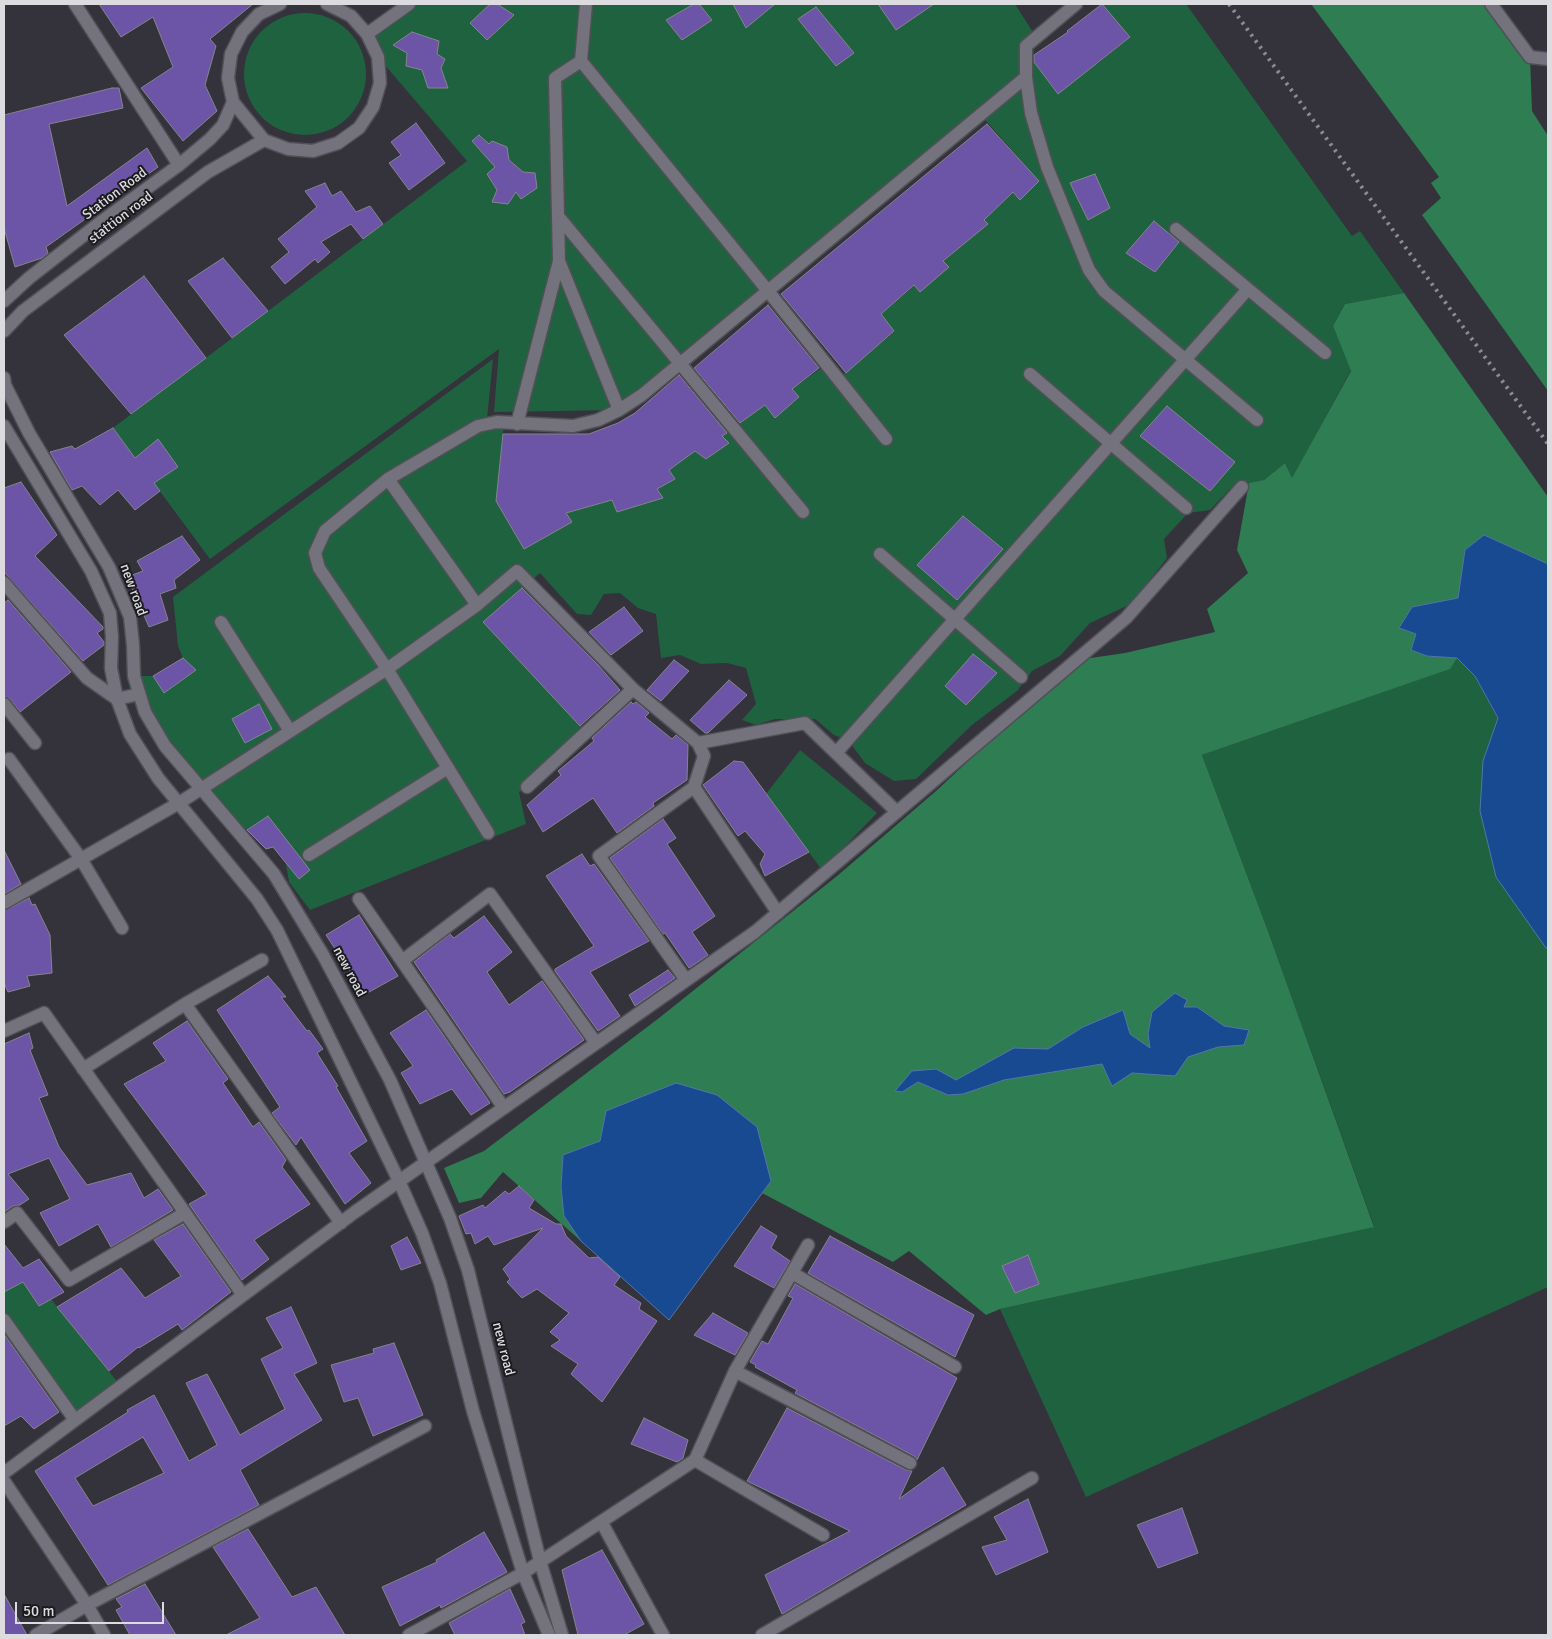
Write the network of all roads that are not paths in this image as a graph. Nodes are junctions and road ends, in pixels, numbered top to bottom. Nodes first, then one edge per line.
1 (75, 4) edge
2 (280, 4) edge
3 (327, 4) edge
4 (409, 4) edge
5 (586, 4) edge
6 (1076, 4) edge
7 (1491, 4) edge
8 (368, 34) junction
9 (1548, 60) edge
10 (581, 61) junction
11 (1026, 77) junction
12 (233, 102) junction
13 (264, 140) junction
14 (179, 165) junction
15 (558, 216) junction
16 (1176, 229) dead end
17 (559, 261) junction
18 (1248, 289) junction
19 (768, 291) junction
20 (4, 301) edge
21 (4, 331) edge
22 (1325, 353) dead end
23 (1186, 359) junction
24 (680, 364) junction
25 (1030, 374) dead end
26 (4, 381) edge
27 (619, 410) junction
28 (1257, 420) dead end
29 (517, 424) junction
30 (4, 426) edge
31 (886, 439) dead end
32 (1111, 443) junction
33 (388, 479) junction
34 (1242, 487) dead end
35 (1186, 508) dead end
36 (803, 512) dead end
37 (880, 554) dead end
38 (4, 583) edge
39 (477, 605) junction
40 (954, 619) junction
41 (221, 622) dead end
42 (386, 669) junction
43 (1021, 677) dead end
44 (633, 689) junction
45 (140, 694) junction
46 (117, 699) junction
47 (4, 704) edge
48 (290, 731) junction
49 (35, 743) dead end
50 (698, 743) junction
51 (836, 753) junction
52 (9, 759) dead end
53 (448, 768) junction
54 (527, 787) dead end
55 (694, 787) junction
56 (200, 788) junction
57 (179, 803) junction
58 (898, 812) junction
59 (488, 833) dead end
60 (309, 855) dead end
61 (81, 859) junction
62 (359, 899) dead end
63 (4, 903) edge
64 (778, 913) junction
65 (122, 928) dead end
66 (262, 960) dead end
67 (402, 961) junction
68 (686, 980) junction
69 (186, 1004) junction
70 (4, 1031) edge
71 (596, 1043) junction
72 (83, 1069) junction
73 (504, 1108) junction
74 (425, 1163) junction
75 (399, 1181) junction
76 (185, 1213) junction
77 (4, 1222) edge
78 (341, 1223) junction
79 (808, 1245) dead end
80 (792, 1273) junction
81 (243, 1295) junction
82 (4, 1320) edge
83 (956, 1367) dead end
84 (735, 1371) junction
85 (75, 1420) junction
86 (425, 1426) dead end
87 (695, 1460) junction
88 (910, 1462) dead end
89 (4, 1473) edge
90 (1032, 1478) dead end
91 (4, 1481) edge
92 (602, 1522) junction
93 (824, 1535) dead end
94 (540, 1562) junction
95 (523, 1573) junction
96 (87, 1605) junction
97 (36, 1635) edge
98 (104, 1635) edge
99 (409, 1635) edge
100 (549, 1635) edge
101 (562, 1635) edge
102 (662, 1635) edge
103 (762, 1635) edge

1 - 14 street
2 - 12 street
3 - 8 street
4 - 8 street
5 - 10 street
6 - 11 street
7 - 9 street
8 - 13 street
10 - 15 street
10 - 19 street
11 - 19 street
11 - 23 street
12 - 13 street
12 - 14 street, Station Road
13 - 21 street, stattion road
14 - 20 street, Station Road
15 - 17 street
15 - 24 street
16 - 18 street
17 - 27 street
17 - 29 street
18 - 22 street
18 - 23 street
19 - 24 street
19 - 31 street
23 - 28 street
23 - 32 street
24 - 27 street
24 - 36 street
25 - 32 street
26 - 45 street, new road
27 - 29 street
29 - 33 street
30 - 46 street
32 - 35 street
32 - 40 street
33 - 39 street
33 - 42 street
34 - 58 street
37 - 40 street
38 - 46 street
39 - 42 street
39 - 44 street
40 - 43 street
40 - 51 street
41 - 48 street
42 - 48 street
42 - 53 street
44 - 50 street
44 - 54 street
45 - 46 street
45 - 56 street, new road
46 - 57 street
47 - 49 street
48 - 56 street
50 - 51 street
50 - 55 street
51 - 58 street
52 - 61 street
53 - 59 street
53 - 60 street
55 - 64 street
55 - 68 street
56 - 57 street
56 - 74 street, new road
57 - 61 street
57 - 75 street
58 - 64 street
61 - 63 street
61 - 65 street
62 - 67 street
64 - 68 street
66 - 69 street
67 - 71 street
67 - 73 street
68 - 71 street
69 - 72 street
69 - 78 street
70 - 72 street
71 - 73 street
72 - 76 street
73 - 74 street
74 - 75 street
74 - 94 street, new road
75 - 78 street
75 - 95 street
76 - 77 street
76 - 81 street
78 - 81 street
79 - 80 street
80 - 83 street
80 - 84 street
81 - 85 street
82 - 85 street
84 - 87 street
84 - 88 street
85 - 89 street
86 - 96 street
87 - 92 street
87 - 93 street
90 - 103 street
91 - 96 street
92 - 94 street
92 - 102 street
94 - 95 street
94 - 101 street, new road
95 - 99 street
95 - 100 street
96 - 97 street
96 - 98 street

